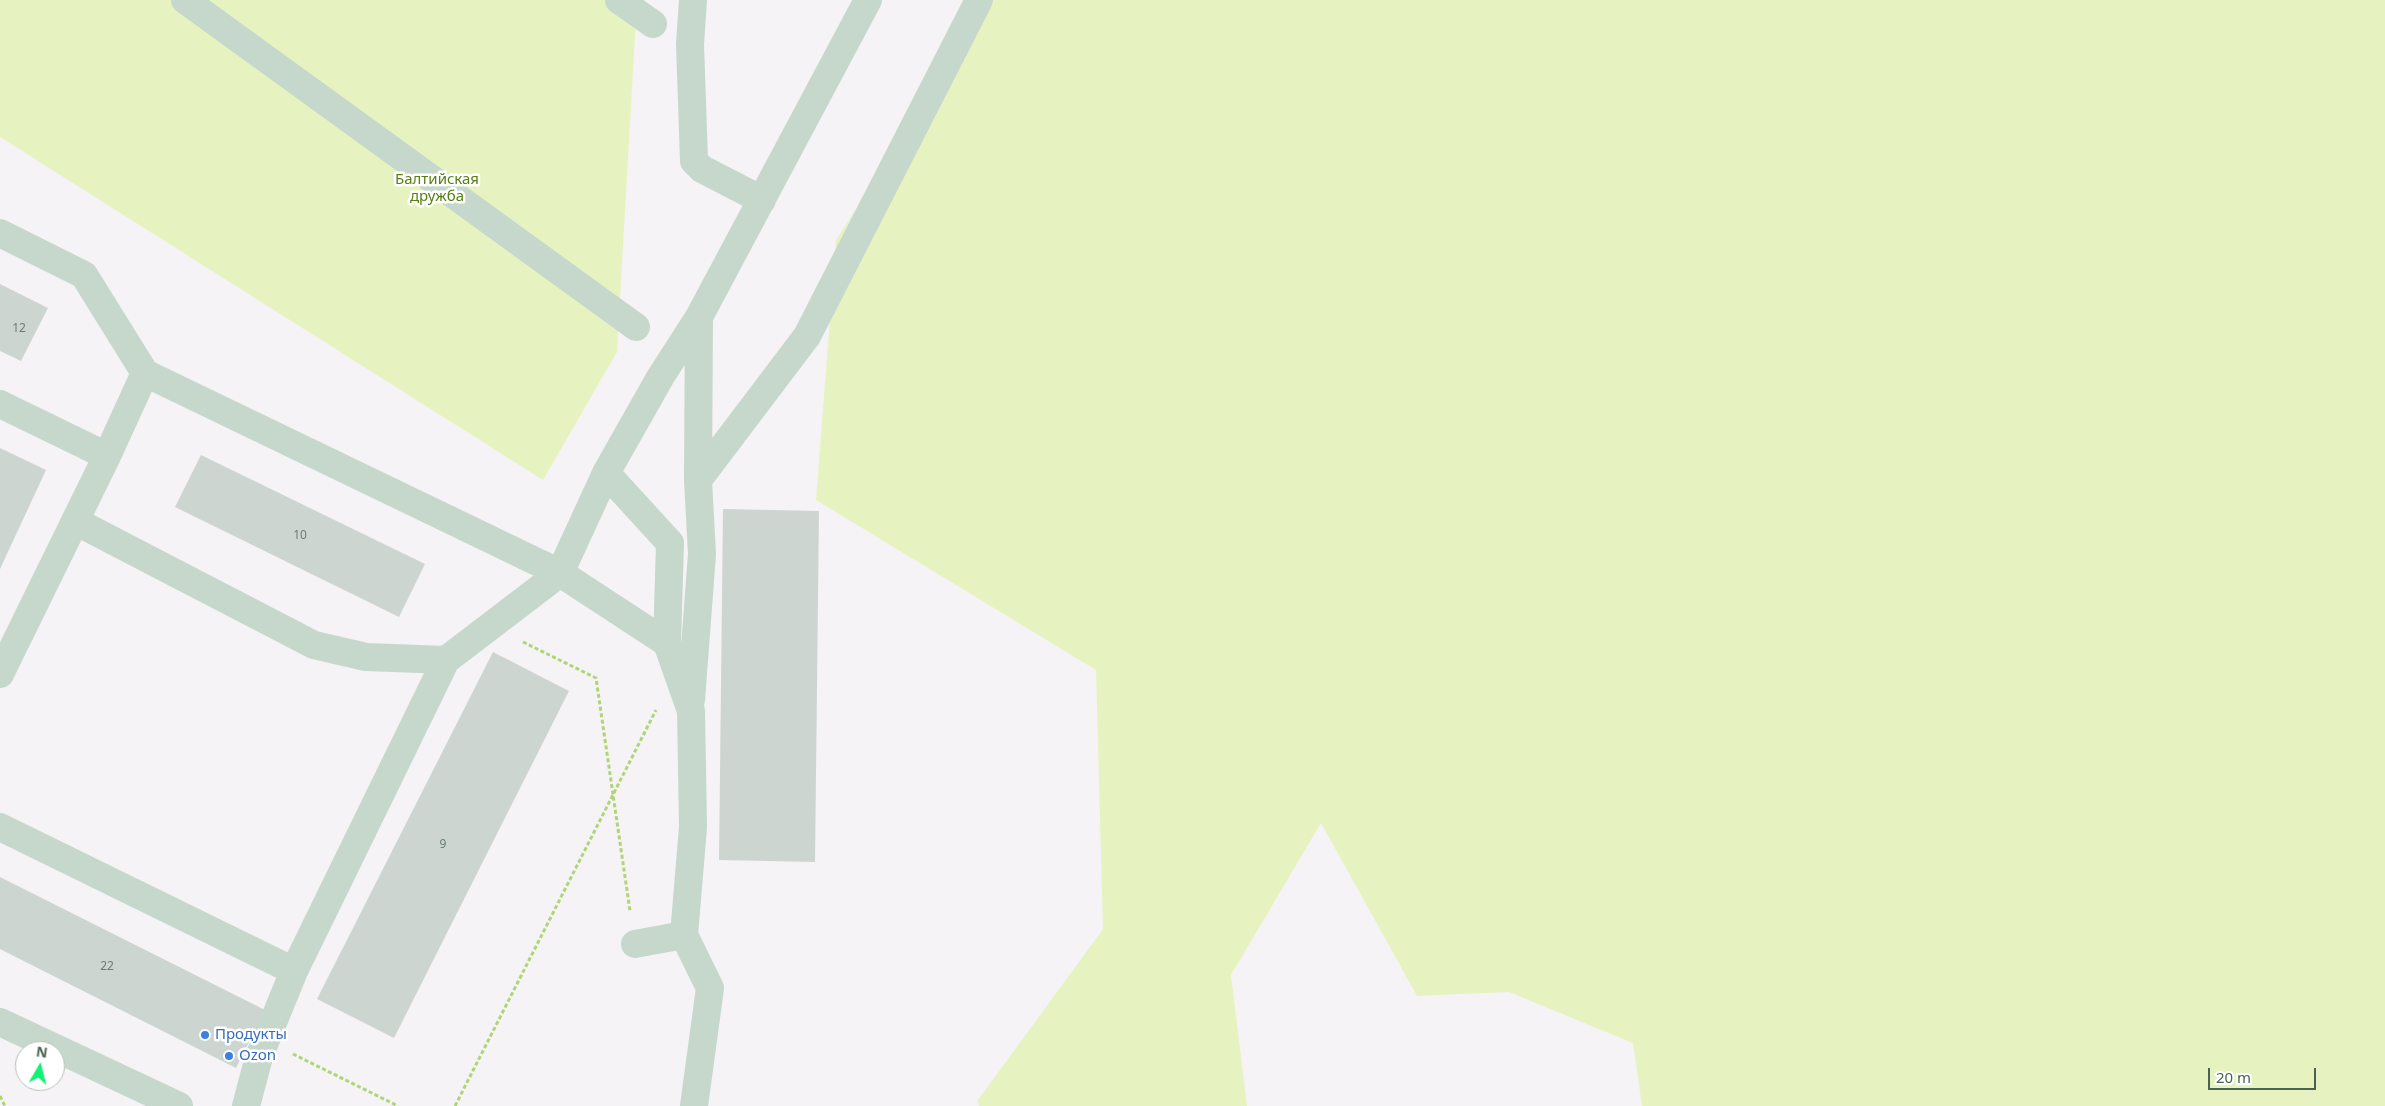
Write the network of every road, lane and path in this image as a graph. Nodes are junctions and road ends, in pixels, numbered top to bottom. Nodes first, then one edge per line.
1 (185, 0) edge
2 (619, 0) edge
3 (693, 0) edge
4 (713, 0) edge
5 (868, 0) edge
6 (979, 0) edge
7 (652, 24) dead end
8 (690, 44) junction
9 (762, 200) junction
10 (0, 233) edge
11 (700, 317) junction
12 (636, 327) dead end
13 (145, 373) junction
14 (0, 404) edge
15 (107, 456) junction
16 (606, 473) junction
17 (698, 480) junction
18 (75, 521) junction
19 (560, 573) junction
20 (491, 626) junction
21 (667, 643) junction
22 (446, 660) junction
23 (676, 670) junction
24 (0, 674) edge
25 (690, 712) junction
26 (0, 827) edge
27 (684, 935) junction
28 (635, 944) joint
29 (294, 971) junction
30 (0, 1022) edge
31 (266, 1041) junction
32 (0, 1096) edge
33 (5, 1106) edge
34 (179, 1106) edge
35 (246, 1106) edge
36 (398, 1106) edge
37 (455, 1106) edge
38 (694, 1106) edge

1 - 12 street
2 - 7 street
3 - 8 street
4 - 8 street
5 - 9 street
6 - 17 street
8 - 9 street
9 - 11 street
10 - 13 street
11 - 16 street
11 - 17 street
13 - 15 street
13 - 19 street
14 - 15 street
15 - 18 street
16 - 19 street
16 - 21 street
17 - 25 street
18 - 22 street
18 - 24 street
19 - 20 street
19 - 21 street
20 - 22 street
20 - 28 path
21 - 23 street
22 - 29 street
23 - 25 street
23 - 37 path
25 - 27 street
26 - 29 street
27 - 28 street
27 - 38 street
29 - 31 street
30 - 34 street
31 - 35 street
31 - 36 path
32 - 33 path

